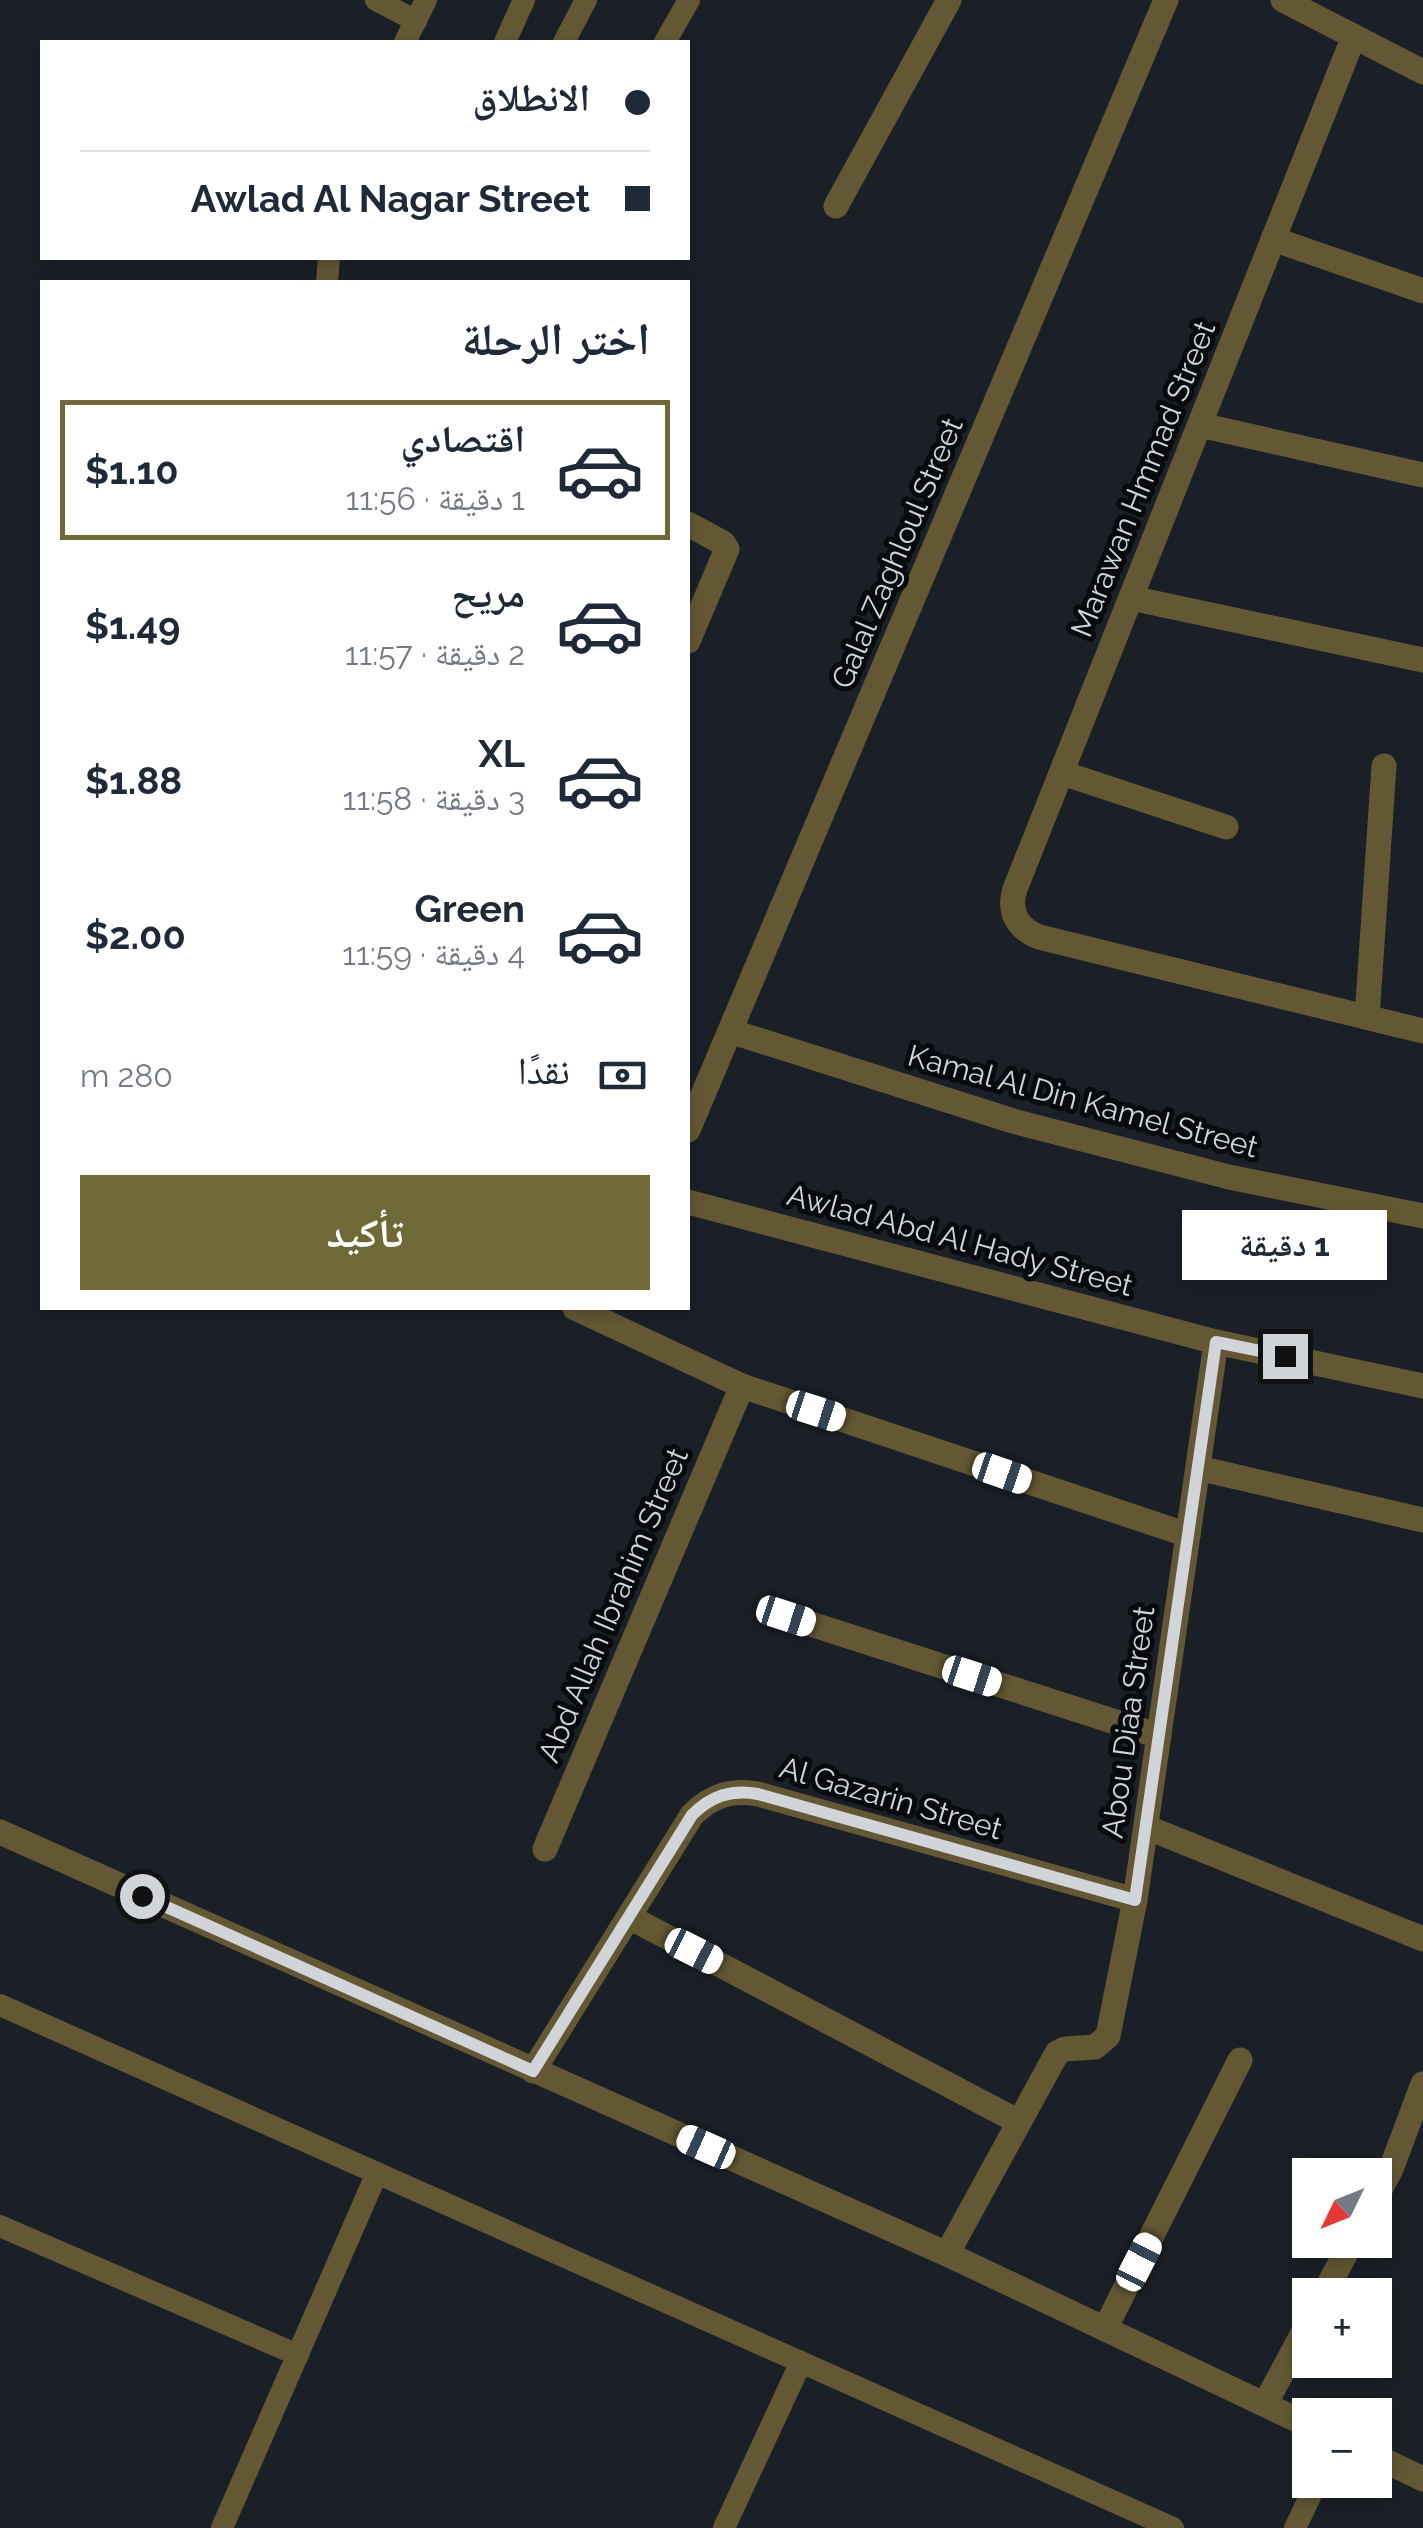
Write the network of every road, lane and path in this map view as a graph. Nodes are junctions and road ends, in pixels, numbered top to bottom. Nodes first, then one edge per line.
1 (376, 0) edge
2 (524, 0) edge
3 (586, 0) edge
4 (689, 0) edge
5 (948, 0) edge
6 (1166, 0) edge
7 (1283, 0) edge
8 (421, 10) edge
9 (1354, 36) junction
10 (406, 40) edge
11 (506, 40) edge
12 (565, 40) edge
13 (667, 40) edge
14 (1423, 72) edge
15 (836, 206) dead end
16 (1274, 238) junction
17 (1423, 291) edge
18 (1200, 425) junction
19 (1423, 476) edge
20 (690, 525) edge
21 (1131, 598) junction
22 (690, 636) edge
23 (1423, 660) edge
24 (1384, 766) dead end
25 (1062, 773) junction
26 (1226, 827) dead end
27 (1367, 1017) junction
28 (1423, 1031) edge
29 (730, 1032) junction
30 (690, 1125) edge
31 (690, 1203) edge
32 (1423, 1216) edge
33 (585, 1310) edge
34 (610, 1315) edge
35 (1216, 1342) junction
36 (742, 1386) junction
37 (1423, 1386) edge
38 (1198, 1468) junction
39 (1423, 1520) edge
40 (1188, 1535) junction
41 (786, 1616) dead end
42 (1159, 1736) junction
43 (1146, 1828) junction
44 (0, 1832) edge
45 (544, 1849) dead end
46 (1135, 1900) junction
47 (628, 1917) junction
48 (1423, 1938) edge
49 (0, 2005) edge
50 (1240, 2060) dead end
51 (533, 2071) junction
52 (1423, 2084) edge
53 (1019, 2122) junction
54 (1392, 2166) edge
55 (377, 2173) junction
56 (0, 2226) edge
57 (947, 2254) junction
58 (1105, 2329) junction
59 (1292, 2354) edge
60 (298, 2356) junction
61 (801, 2362) junction
62 (1265, 2404) junction
63 (1292, 2417) edge
64 (1392, 2464) edge
65 (1423, 2479) edge
66 (1309, 2498) edge
67 (222, 2528) edge
68 (724, 2528) edge
69 (1173, 2528) edge
70 (1295, 2528) edge

1 - 8 lane
2 - 11 lane
3 - 12 lane
4 - 13 lane
5 - 15 street
6 - 29 street, Galal Zaghloul Street
7 - 9 street
8 - 10 lane
9 - 14 street
9 - 16 street, Marawan Hmmad Street
16 - 17 street
16 - 18 street, Marawan Hmmad Street
18 - 19 street
18 - 21 street, Marawan Hmmad Street
20 - 22 street
21 - 23 street
21 - 25 street, Marawan Hmmad Street
24 - 27 street
25 - 26 street
25 - 27 street, Marawan Hmmad Street
27 - 28 street
29 - 30 street, Galal Zaghloul Street
29 - 32 street, Kamal Al Din Kamel Street
31 - 35 street, Awlad Abd Al Hady Street
33 - 34 street
34 - 36 street
35 - 37 street, Awlad Abd Al Hady Street
35 - 38 street, Abou Diaa Street
36 - 40 street
36 - 45 street, Abd Allah Ibrahim Street
38 - 39 street
38 - 40 street, Abou Diaa Street
40 - 42 street, Abou Diaa Street
41 - 42 street
42 - 43 street, Abou Diaa Street
43 - 46 street, Abou Diaa Street
43 - 48 street
44 - 51 street
46 - 47 street, Al Gazarin Street
46 - 53 street, Abou Diaa Street
47 - 51 street, Al Gazarin Street
47 - 53 street
49 - 55 lane
50 - 58 street
51 - 57 street
52 - 54 street
53 - 57 street
55 - 60 lane
55 - 61 lane
56 - 60 lane
57 - 58 street
58 - 62 street
59 - 62 street
60 - 67 lane
61 - 68 lane
61 - 69 lane
62 - 63 street
64 - 65 street
66 - 70 lane

